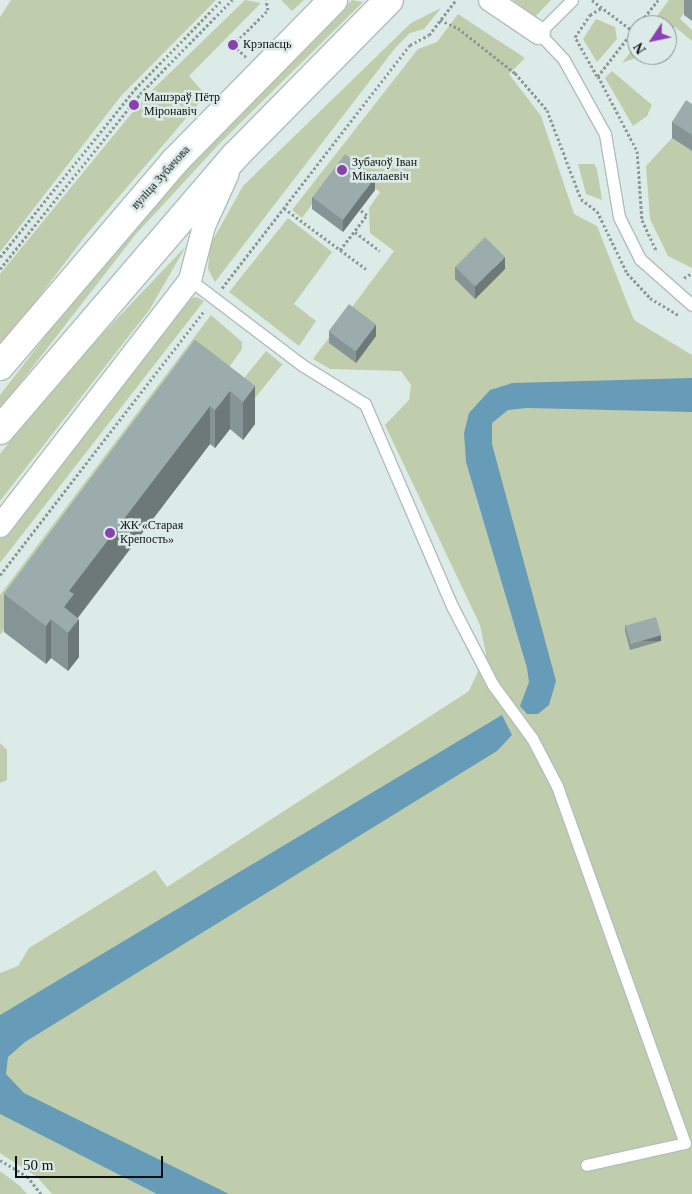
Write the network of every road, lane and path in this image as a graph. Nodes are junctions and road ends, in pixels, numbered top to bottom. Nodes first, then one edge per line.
1 (222, 0) edge
2 (232, 0) edge
3 (266, 0) edge
4 (333, 0) edge
5 (389, 0) edge
6 (490, 0) edge
7 (572, 0) edge
8 (592, 0) edge
9 (658, 0) edge
10 (601, 8) junction
11 (646, 15) edge
12 (440, 20) dead end
13 (627, 27) edge
14 (539, 33) junction
15 (627, 39) edge
16 (234, 45) dead end
17 (598, 76) junction
18 (235, 156) junction
19 (284, 208) dead end
20 (360, 210) edge
21 (355, 232) junction
22 (340, 250) junction
23 (380, 250) dead end
24 (0, 257) edge
25 (663, 259) dead end
26 (0, 269) edge
27 (366, 269) dead end
28 (692, 273) edge
29 (678, 275) dead end
30 (681, 279) junction
31 (190, 280) junction
32 (686, 283) dead end
33 (690, 304) edge
34 (681, 316) dead end
35 (0, 366) edge
36 (0, 430) edge
37 (0, 526) edge
38 (0, 1160) edge
39 (586, 1165) dead end
40 (41, 1194) edge

1 - 24 path
2 - 26 path
3 - 16 path
4 - 35 highway, вуліца Зубачова
5 - 18 highway
6 - 14 street
7 - 14 lane
8 - 10 path
9 - 11 path
10 - 13 path
10 - 17 path
12 - 34 path
14 - 33 lane
15 - 17 path
17 - 25 path
18 - 31 street
18 - 36 highway
19 - 22 path
20 - 21 path
21 - 22 path
21 - 23 path
22 - 27 path
28 - 30 path
29 - 30 path
30 - 32 path
31 - 37 street
31 - 39 lane
38 - 40 path

